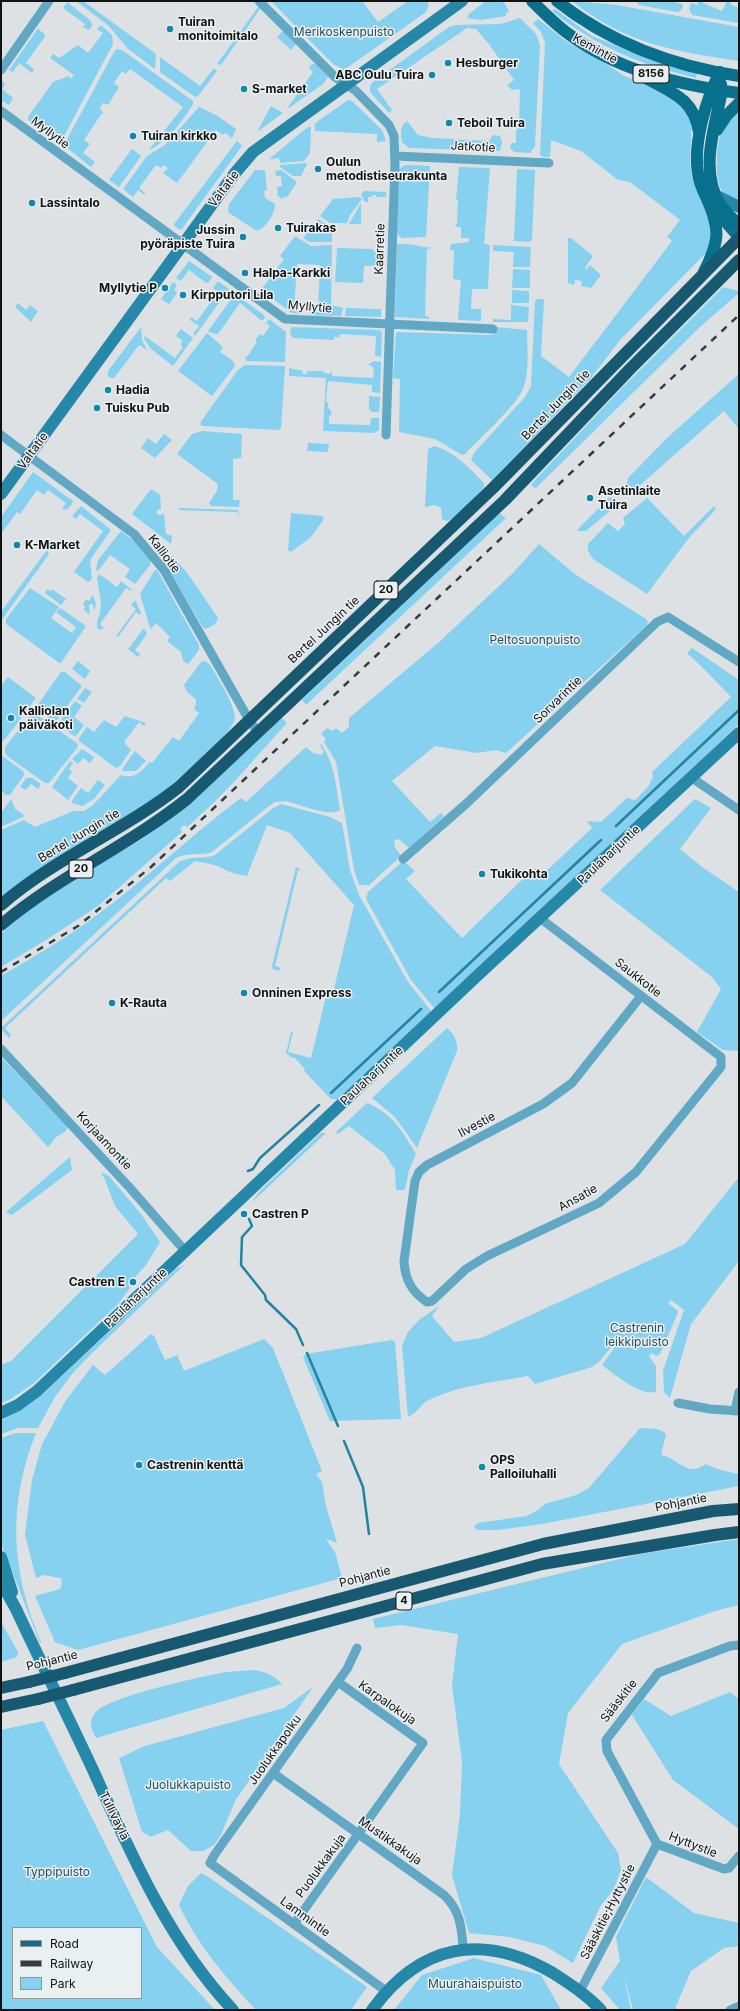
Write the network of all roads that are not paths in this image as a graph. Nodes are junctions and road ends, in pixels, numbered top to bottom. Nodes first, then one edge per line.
1 (50, 1) edge
2 (259, 1) edge
3 (462, 1) edge
4 (532, 1) edge
5 (557, 1) edge
6 (625, 66) junction
7 (1, 70) edge
8 (720, 72) junction
9 (739, 76) edge
10 (346, 84) junction
11 (716, 90) junction
12 (739, 93) edge
13 (739, 103) edge
14 (1, 111) edge
15 (699, 136) junction
16 (712, 138) junction
17 (395, 156) junction
18 (549, 163) dead end
19 (711, 197) junction
20 (739, 207) edge
21 (739, 224) edge
22 (739, 237) edge
23 (182, 245) junction
24 (739, 260) edge
25 (703, 274) junction
26 (389, 324) junction
27 (493, 329) dead end
28 (386, 435) dead end
29 (1, 436) edge
30 (29, 456) junction
31 (1, 494) edge
32 (739, 662) edge
33 (249, 720) junction
34 (258, 732) junction
35 (739, 733) edge
36 (692, 778) junction
37 (739, 810) edge
38 (403, 859) dead end
39 (1, 905) edge
40 (540, 918) junction
41 (1, 925) edge
42 (641, 996) junction
43 (1, 1049) edge
44 (721, 1057) joint
45 (186, 1252) junction
46 (427, 1302) joint
47 (739, 1392) edge
48 (678, 1403) dead end
49 (737, 1411) edge
50 (1, 1413) edge
51 (739, 1509) edge
52 (739, 1532) edge
53 (1, 1556) edge
54 (1, 1582) edge
55 (16, 1609) junction
56 (739, 1645) edge
57 (357, 1648) dead end
58 (338, 1682) junction
59 (1, 1688) edge
60 (1, 1707) edge
61 (423, 1743) joint
62 (273, 1773) junction
63 (359, 1834) junction
64 (657, 1844) junction
65 (739, 1856) edge
66 (210, 1863) joint
67 (294, 1924) junction
68 (463, 1949) junction
69 (386, 1991) junction
70 (580, 1991) junction
71 (739, 2006) edge
72 (233, 2010) edge
73 (372, 2010) edge
74 (601, 2010) edge
75 (730, 2010) edge

1 - 7 street
2 - 10 street, Kaarretie
3 - 10 street, Valtatie
4 - 6 main road, Kemintie / 8156
5 - 8 main road, Kemintie / 8156
6 - 11 main road, Kemintie / 8156
6 - 15 main road
8 - 9 main road, Kemintie / 8156
8 - 11 main road
10 - 17 street, Kaarretie
10 - 23 street, Valtatie
11 - 12 main road, Kemintie / 8156
11 - 15 main road
11 - 16 main road
13 - 16 main road
14 - 23 street, Myllytie
15 - 19 main road
16 - 19 main road
17 - 18 street, Jatkotie
17 - 26 street, Kaarretie
19 - 20 street
19 - 21 main road
19 - 22 main road
19 - 25 main road
22 - 25 highway, Bertel Jungin tie / 20
23 - 26 street, Myllytie
23 - 30 street, Valtatie
24 - 34 highway, 20
25 - 33 highway, Bertel Jungin tie / 20
26 - 27 street, Myllytie
26 - 28 street, Kaarretie
29 - 30 street, Kalliotie
30 - 31 street, Valtatie
30 - 33 street, Kalliotie
32 - 38 street, Sorvarintie
33 - 34 street, Kalliotie
33 - 39 highway, Bertel Jungin tie / 20
34 - 41 highway, 20
35 - 36 street, Paulaharjuntie
36 - 37 street
36 - 40 street, Paulaharjuntie
40 - 42 street, Saukkotie
40 - 45 street, Paulaharjuntie
42 - 44 street, Saukkotie
42 - 46 street, Ilvestie
43 - 45 street, Korjaamontie
44 - 46 street, Ansatie
45 - 50 street, Paulaharjuntie
47 - 49 street
48 - 49 street
51 - 59 highway, Pohjantie / 4, bridge
52 - 60 highway, 4, bridge
53 - 55 street, Tulliväylä
54 - 55 street, Tulliväylä
55 - 72 street, Tulliväylä
56 - 64 street, Sääskitie
57 - 58 street, Juolukkapolku
58 - 61 street, Karpalokuja
58 - 62 street, Juolukkapolku
61 - 63 street, Puolukkakuja
62 - 63 street, Mustikkakuja
62 - 66 street, Juolukkapolku
63 - 67 street, Puolukkakuja
63 - 68 street, Mustikkakuja
64 - 65 street, Hyttystie
64 - 70 street, Sääskitie;Hyttystie
66 - 67 street, Lammintie
67 - 69 street, Lammintie
68 - 69 street
68 - 70 street
69 - 73 street
70 - 74 street
71 - 75 street

